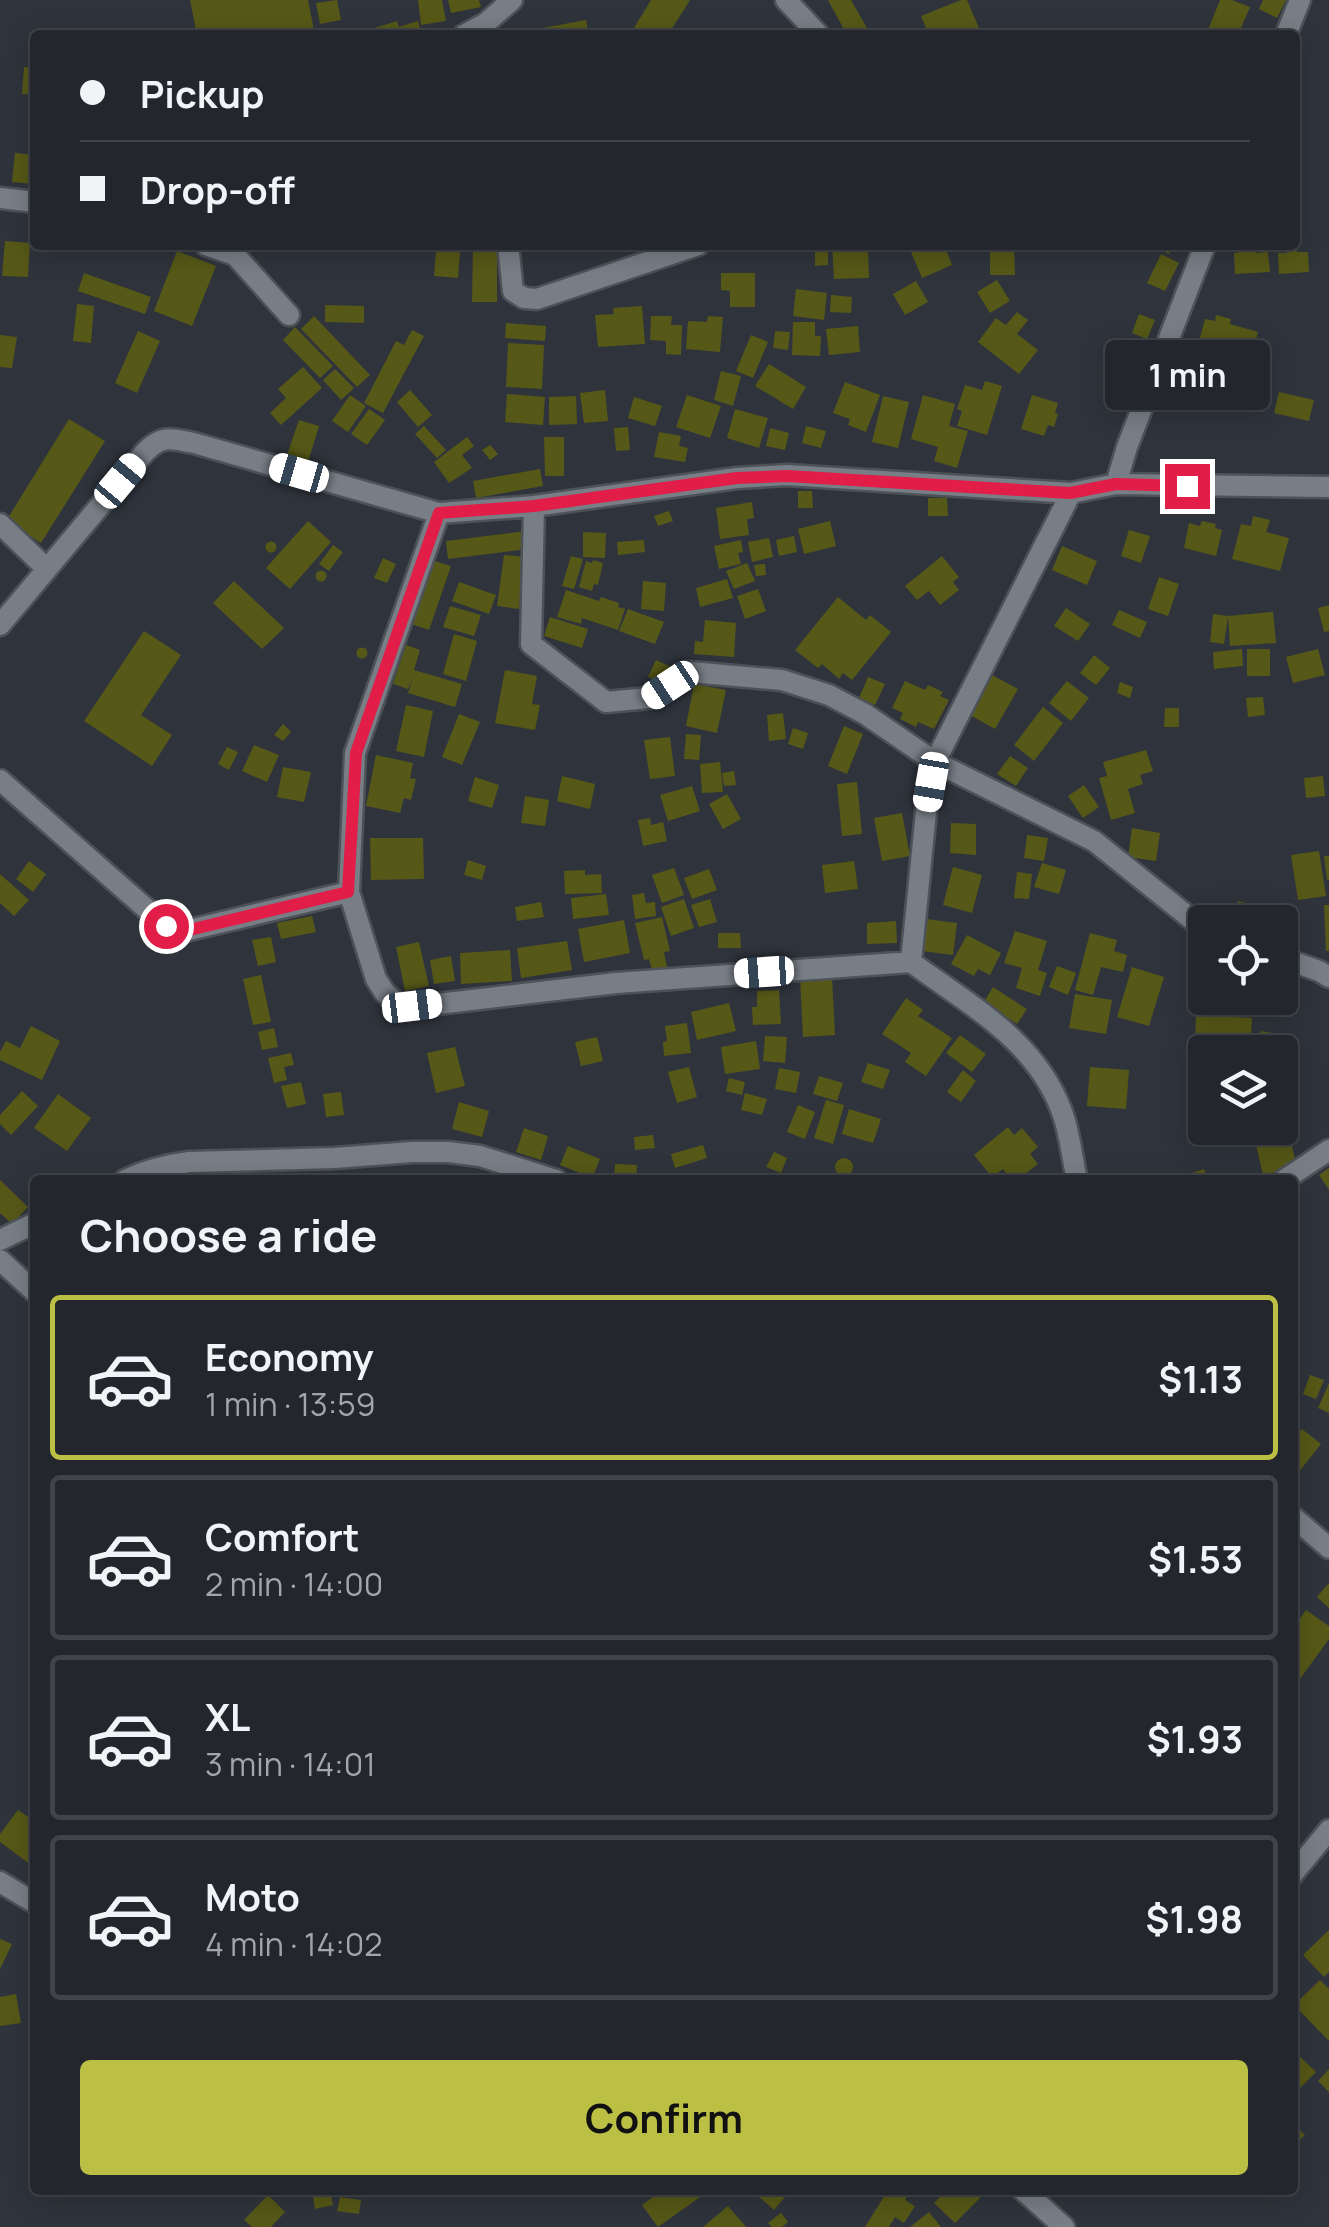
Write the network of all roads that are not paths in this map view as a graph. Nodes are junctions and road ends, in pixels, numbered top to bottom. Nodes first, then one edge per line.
1 (512, 0) edge
2 (786, 0) edge
3 (1300, 0) edge
4 (487, 29) edge
5 (814, 30) edge
6 (1288, 30) edge
7 (0, 198) edge
8 (30, 201) edge
9 (239, 250) edge
10 (508, 250) edge
11 (683, 250) edge
12 (1203, 250) edge
13 (289, 314) dead end
14 (1116, 484) junction
15 (1329, 487) edge
16 (1070, 493) junction
17 (534, 506) junction
18 (439, 513) junction
19 (0, 524) edge
20 (47, 570) junction
21 (0, 626) edge
22 (935, 762) junction
23 (0, 780) edge
24 (348, 892) junction
25 (1188, 916) edge
26 (911, 962) junction
27 (1298, 964) edge
28 (1329, 978) edge
29 (1329, 1150) edge
30 (138, 1175) edge
31 (540, 1175) edge
32 (1075, 1175) edge
33 (1292, 1175) edge
34 (30, 1225) edge
35 (0, 1240) edge
36 (0, 1260) edge
37 (30, 1287) edge
38 (1298, 1521) edge
39 (1329, 1548) edge
40 (1329, 1830) edge
41 (1298, 1868) edge
42 (0, 1882) edge
43 (30, 1899) edge
44 (1028, 2195) edge
45 (1064, 2227) edge

1 - 4 street
2 - 5 street
3 - 6 street
7 - 8 street
9 - 13 street
10 - 11 street
12 - 14 street
14 - 15 street
14 - 16 street
16 - 17 street
16 - 22 street
17 - 18 street
17 - 22 street
18 - 20 street
18 - 24 street
19 - 20 street
20 - 21 street
22 - 25 street
22 - 26 street
23 - 24 street
24 - 26 street
26 - 32 street
27 - 28 street
29 - 33 street
30 - 31 street
34 - 35 street
36 - 37 street
38 - 39 street
40 - 41 street
42 - 43 street
44 - 45 street

